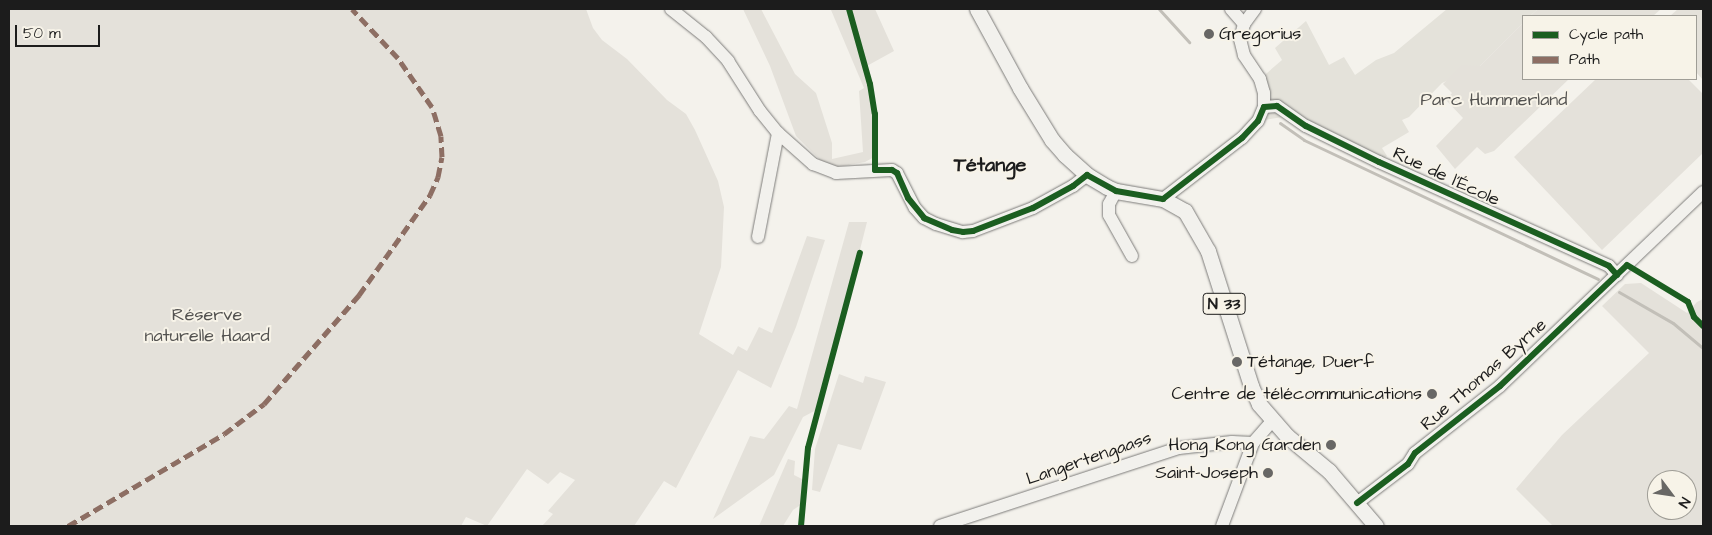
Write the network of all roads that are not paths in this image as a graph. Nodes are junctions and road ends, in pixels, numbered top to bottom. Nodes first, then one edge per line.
1 (671, 9) edge
2 (977, 9) edge
3 (1231, 9) edge
4 (1254, 9) edge
5 (1244, 24) junction
6 (1264, 107) junction
7 (778, 133) junction
8 (1087, 175) junction
9 (1116, 191) junction
10 (1703, 192) edge
11 (1163, 199) junction
12 (758, 237) dead end
13 (1132, 256) dead end
14 (1617, 275) junction
15 (1272, 421) junction
16 (1253, 443) junction
17 (1357, 503) junction
18 (940, 526) edge
19 (1222, 526) edge
20 (1376, 526) edge

1 - 7 street
2 - 8 main road, N 33
3 - 5 street
4 - 5 street
5 - 6 street
6 - 11 street
6 - 14 street, Rue de l'École
7 - 8 street
7 - 12 street
8 - 9 main road, N 33
9 - 11 main road, N 33
9 - 13 street
10 - 14 street, Rue Thomas Byrne
11 - 15 main road, N 33
14 - 17 street, Rue Thomas Byrne
15 - 16 street
15 - 17 main road, N 33
16 - 18 street, Langertengaass
16 - 19 street
17 - 20 main road, N 33

